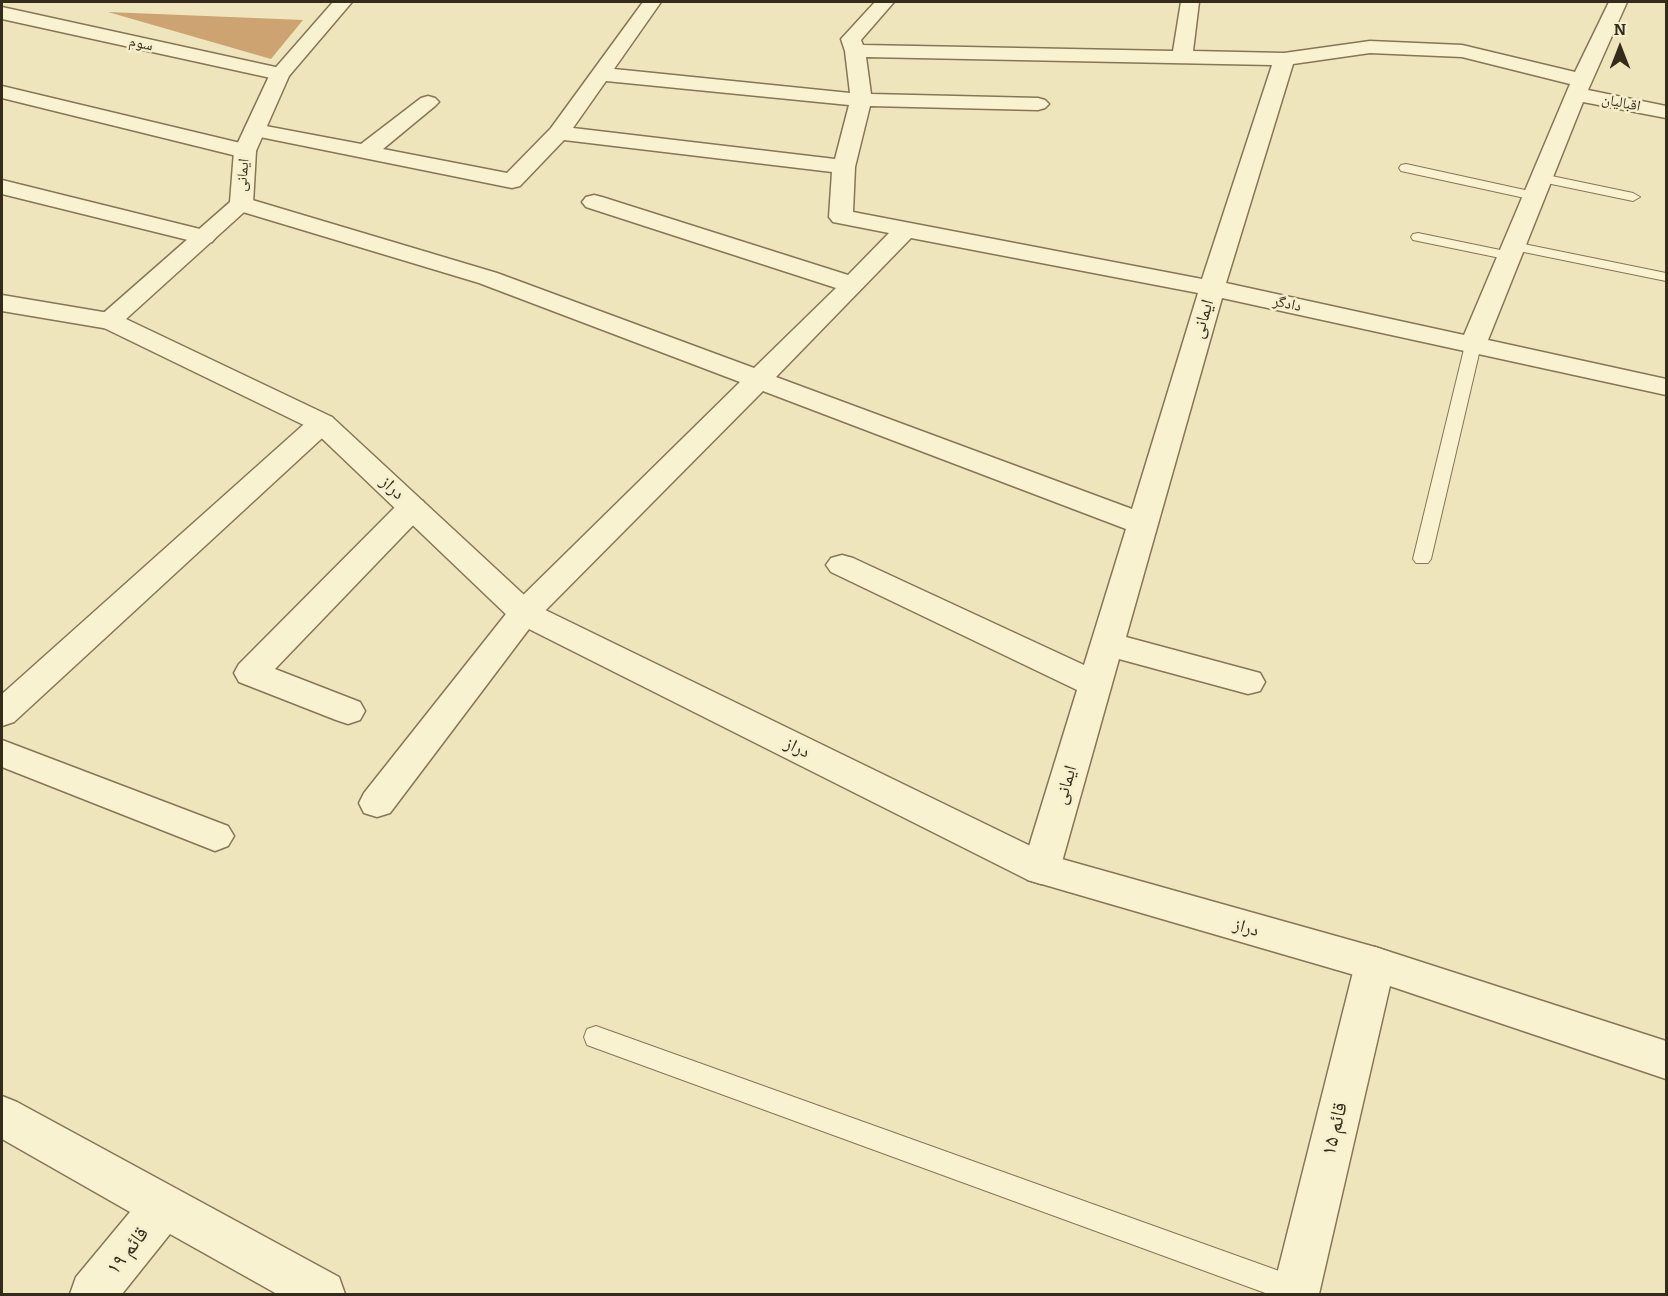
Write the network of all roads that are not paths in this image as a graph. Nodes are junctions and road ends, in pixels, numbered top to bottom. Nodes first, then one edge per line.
1 (343, 2) edge
2 (652, 2) edge
3 (885, 2) edge
4 (1190, 2) edge
5 (1618, 2) edge
6 (2, 13) edge
7 (855, 51) junction
8 (1182, 57) junction
9 (1284, 59) junction
10 (280, 74) junction
11 (601, 74) junction
12 (1578, 87) junction
13 (2, 92) edge
14 (861, 100) junction
15 (428, 102) dead end
16 (1038, 104) dead end
17 (1666, 112) edge
18 (559, 133) junction
19 (250, 140) junction
20 (365, 152) junction
21 (844, 167) junction
22 (1406, 168) dead end
23 (2, 187) edge
24 (1538, 187) junction
25 (1633, 196) dead end
26 (594, 202) dead end
27 (241, 204) junction
28 (906, 229) junction
29 (204, 237) junction
30 (1418, 237) dead end
31 (1512, 251) junction
32 (1666, 277) edge
33 (853, 285) junction
34 (1212, 288) junction
35 (2, 303) edge
36 (109, 321) junction
37 (1473, 345) junction
38 (756, 380) junction
39 (1666, 387) edge
40 (322, 423) junction
41 (412, 508) junction
42 (1143, 524) junction
43 (1422, 559) dead end
44 (842, 565) dead end
45 (524, 613) junction
46 (1107, 645) junction
47 (1248, 682) dead end
48 (1095, 684) junction
49 (348, 711) dead end
50 (2, 713) edge
51 (2, 753) edge
52 (377, 803) dead end
53 (215, 836) dead end
54 (1041, 869) junction
55 (1375, 964) junction
56 (596, 1037) dead end
57 (1666, 1060) edge
58 (2, 1116) edge
59 (163, 1207) junction
60 (1295, 1293) edge
61 (93, 1294) edge
62 (322, 1294) edge

1 - 10 street, ایمانی
2 - 11 street
3 - 7 street
4 - 8 street
5 - 12 street
6 - 10 street, سوم
7 - 8 street
7 - 14 street
8 - 9 street
9 - 12 street
9 - 34 street, ایمانی
10 - 19 street, ایمانی
11 - 14 street
11 - 18 street
12 - 17 street, اقبالیان
12 - 24 street
13 - 19 street
14 - 16 street
14 - 21 street
15 - 20 street
18 - 20 street
18 - 21 street
19 - 20 street
19 - 27 street, ایمانی
21 - 28 street, دادگر
22 - 24 lane
23 - 29 street
24 - 25 lane
24 - 31 street
26 - 33 street
27 - 29 street, ایمانی
27 - 38 street
28 - 33 street
28 - 34 street, دادگر
29 - 36 street, ایمانی
30 - 31 lane
31 - 32 lane
31 - 37 street
33 - 38 street
34 - 37 street, دادگر
34 - 42 street, ایمانی
35 - 36 street, دراز
36 - 40 street, دراز
37 - 39 street, دادگر
37 - 43 lane
38 - 42 street
38 - 45 street
40 - 41 street, دراز
40 - 50 street
41 - 45 street, دراز
41 - 49 street
42 - 46 street, ایمانی
44 - 48 street
45 - 52 street
45 - 54 street, دراز
46 - 47 street
46 - 48 street, ایمانی
48 - 54 street, ایمانی
51 - 53 street
54 - 55 street, دراز
55 - 57 street, دراز
55 - 60 street, قائم ۱۵
56 - 60 lane
58 - 59 street
59 - 61 street, قائم ۱۹
59 - 62 street

